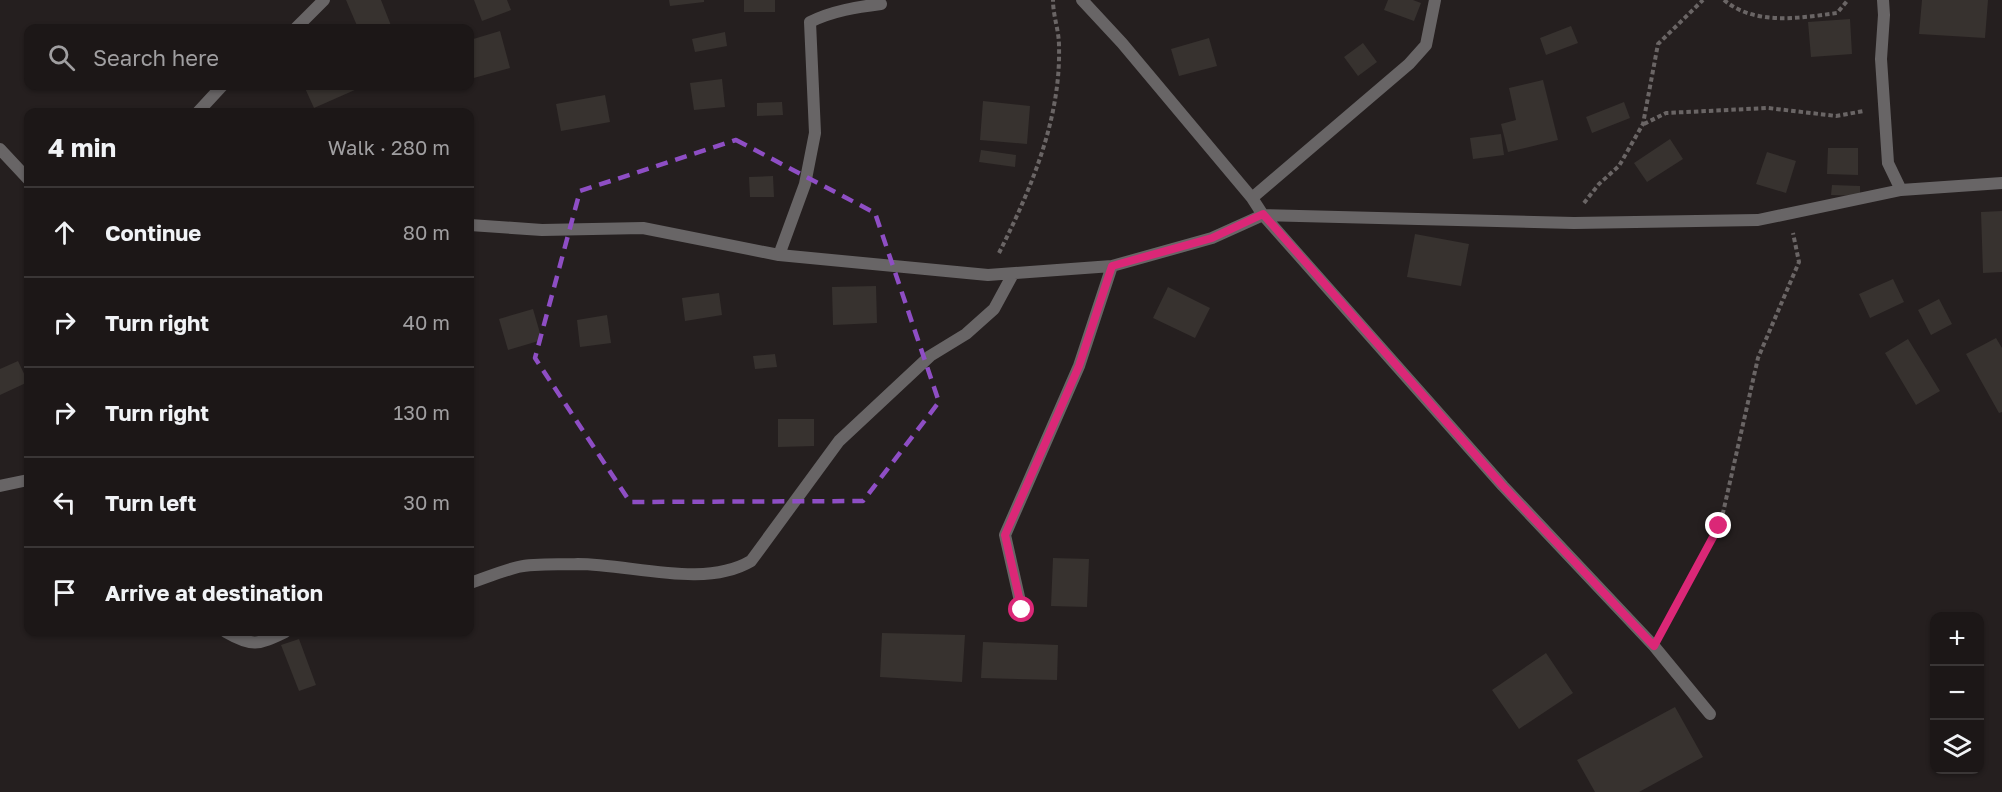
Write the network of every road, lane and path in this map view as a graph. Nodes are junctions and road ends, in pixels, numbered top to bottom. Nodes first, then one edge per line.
1 (324, 0) edge
2 (1053, 0) edge
3 (1082, 0) edge
4 (1436, 0) edge
5 (1703, 0) edge
6 (1724, 0) edge
7 (1848, 0) edge
8 (1883, 0) edge
9 (881, 4) dead end
10 (300, 24) edge
11 (218, 90) edge
12 (202, 108) edge
13 (1885, 114) junction
14 (1643, 124) junction
15 (0, 149) edge
16 (24, 175) edge
17 (2002, 183) edge
18 (1900, 190) junction
19 (1252, 198) junction
20 (1789, 212) junction
21 (1263, 214) junction
22 (1574, 223) junction
23 (474, 225) edge
24 (779, 255) junction
25 (1112, 266) junction
26 (1013, 274) junction
27 (988, 275) junction
28 (24, 481) edge
29 (0, 486) edge
30 (474, 583) edge
31 (1022, 610) dead end
32 (233, 636) edge
33 (277, 636) edge
34 (1654, 646) junction
35 (1710, 714) dead end

1 - 10 street
2 - 27 path
3 - 19 street
4 - 19 street
5 - 14 path
6 - 7 path
8 - 13 street
9 - 24 street
11 - 12 street
13 - 14 path
13 - 18 street
14 - 22 path
15 - 16 street
17 - 18 street
18 - 20 street
19 - 21 street
20 - 22 street
20 - 34 path
21 - 22 street
21 - 25 street
21 - 34 street
23 - 24 street
24 - 27 street
25 - 26 street
25 - 31 street
26 - 27 street
26 - 30 street
28 - 29 street
32 - 33 street
34 - 35 street

